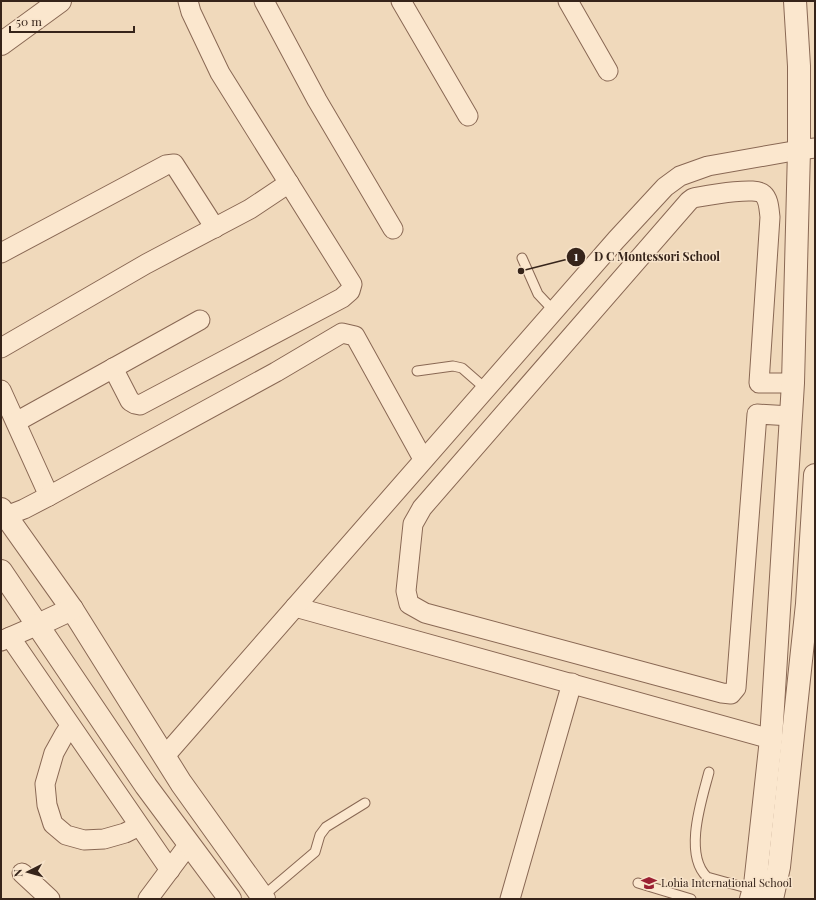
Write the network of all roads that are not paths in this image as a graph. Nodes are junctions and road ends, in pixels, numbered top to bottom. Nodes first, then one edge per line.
1 (60, 1) edge
2 (188, 1) edge
3 (264, 1) edge
4 (402, 1) edge
5 (568, 1) edge
6 (795, 1) edge
7 (1, 44) edge
8 (608, 71) dead end
9 (468, 116) dead end
10 (807, 149) edge
11 (289, 183) junction
12 (215, 228) junction
13 (393, 229) dead end
14 (1, 253) edge
15 (522, 258) dead end
16 (554, 311) junction
17 (200, 320) dead end
18 (1, 348) edge
19 (113, 368) junction
20 (417, 371) dead end
21 (759, 383) junction
22 (793, 383) junction
23 (486, 389) junction
24 (1, 390) edge
25 (757, 414) junction
26 (791, 416) junction
27 (16, 422) junction
28 (422, 461) junction
29 (815, 475) edge
30 (49, 496) junction
31 (4, 513) edge
32 (1, 571) edge
33 (295, 607) junction
34 (72, 609) junction
35 (38, 625) junction
36 (6, 639) edge
37 (572, 683) junction
38 (70, 726) junction
39 (771, 739) junction
40 (164, 756) junction
41 (709, 772) dead end
42 (365, 803) dead end
43 (207, 821) junction
44 (140, 826) junction
45 (189, 844) junction
46 (170, 870) junction
47 (22, 873) dead end
48 (638, 883) dead end
49 (761, 893) edge
50 (263, 898) edge
51 (50, 899) edge
52 (148, 899) edge
53 (230, 899) edge
54 (510, 899) edge
55 (691, 899) edge

1 - 7 street
2 - 11 street
3 - 13 street
4 - 9 street
5 - 8 street
6 - 10 street
10 - 16 street
10 - 22 street
11 - 12 street
11 - 19 street
12 - 14 street
12 - 18 street
15 - 16 lane
16 - 23 street
17 - 19 street
19 - 27 street
20 - 23 lane
21 - 22 street
21 - 25 street
21 - 25 street
22 - 26 street
23 - 28 street
24 - 27 street
25 - 26 street
26 - 39 street
27 - 30 street
28 - 30 street
28 - 33 street
29 - 49 street
30 - 31 street
31 - 34 street
32 - 35 street
33 - 37 street
33 - 40 street
34 - 35 street
34 - 40 street
35 - 36 street
35 - 45 street
36 - 38 street
37 - 39 street
37 - 54 street
38 - 44 street
38 - 44 street
39 - 49 street
40 - 43 street
41 - 49 lane
42 - 50 lane
43 - 45 street
43 - 50 street
44 - 46 street
45 - 46 street
45 - 53 street
46 - 52 street
47 - 51 street
48 - 55 lane

